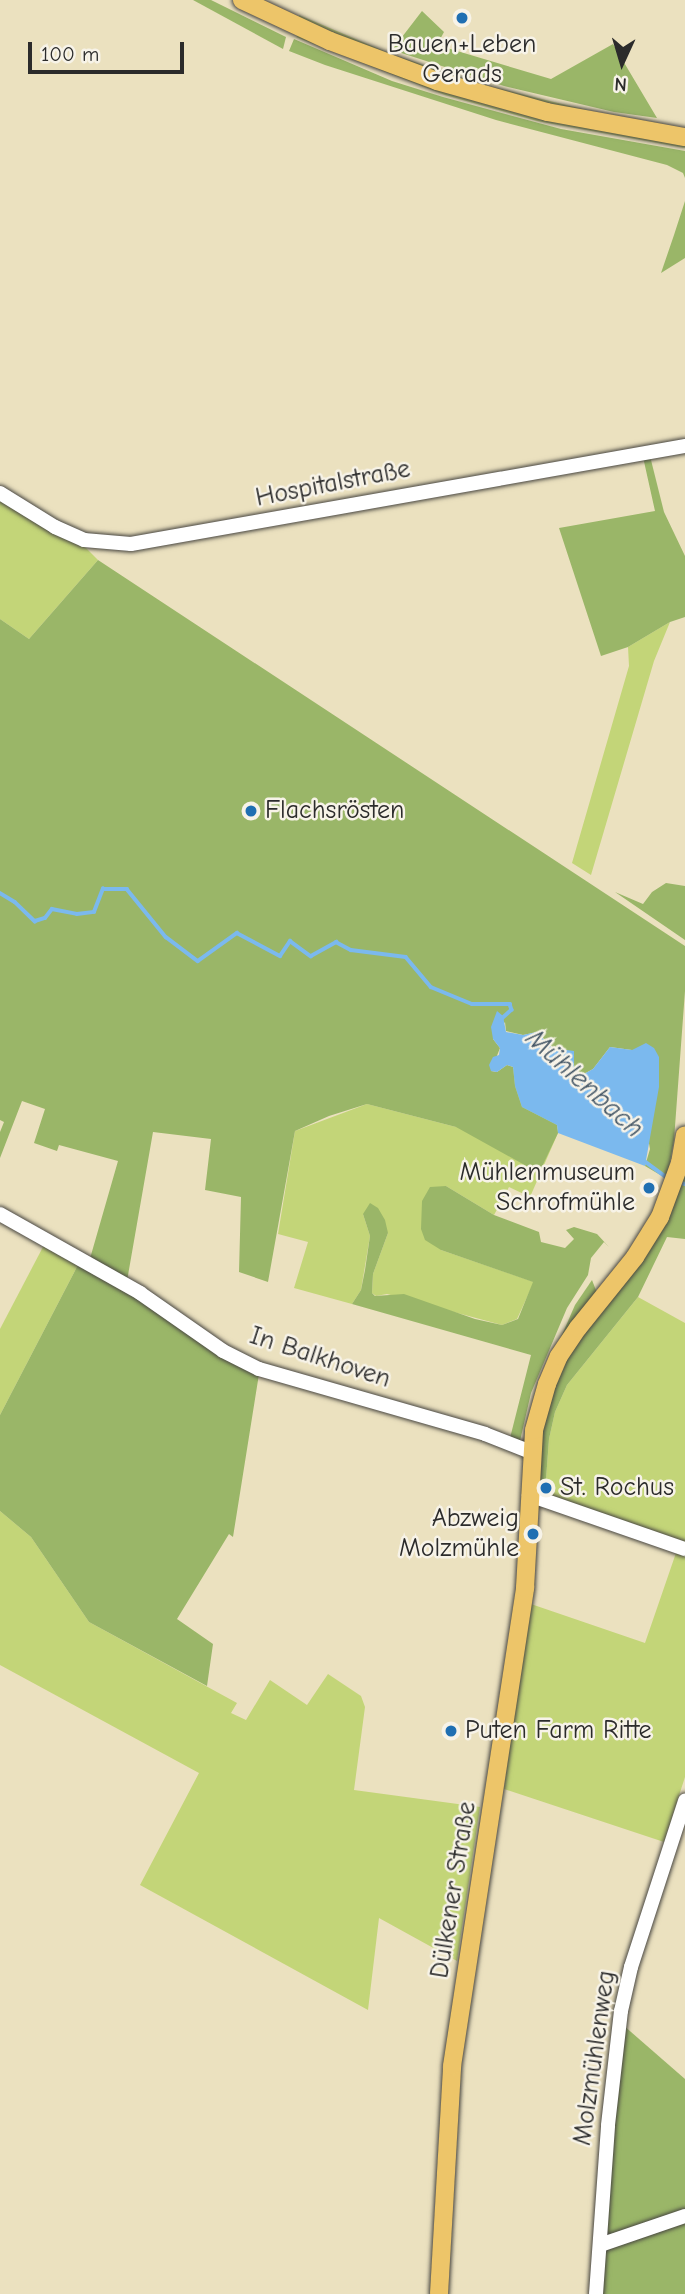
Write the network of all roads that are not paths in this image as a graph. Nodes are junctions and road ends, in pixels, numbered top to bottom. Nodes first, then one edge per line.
1 (242, 0) edge
2 (685, 137) edge
3 (685, 446) edge
4 (0, 493) edge
5 (685, 1135) edge
6 (0, 1214) edge
7 (531, 1452) junction
8 (529, 1495) junction
9 (685, 1549) edge
10 (685, 1801) edge
11 (685, 2216) edge
12 (600, 2245) junction
13 (439, 2294) edge
14 (596, 2294) edge

1 - 2 main road
3 - 4 street, Hospitalstraße
5 - 7 main road, Dülkener Straße
6 - 7 street, In Balkhoven
7 - 8 main road, Dülkener Straße
8 - 9 street
8 - 13 main road, Dülkener Straße
10 - 12 street, Molzmühlenweg
11 - 12 street
12 - 14 street, Molzmühlenweg

